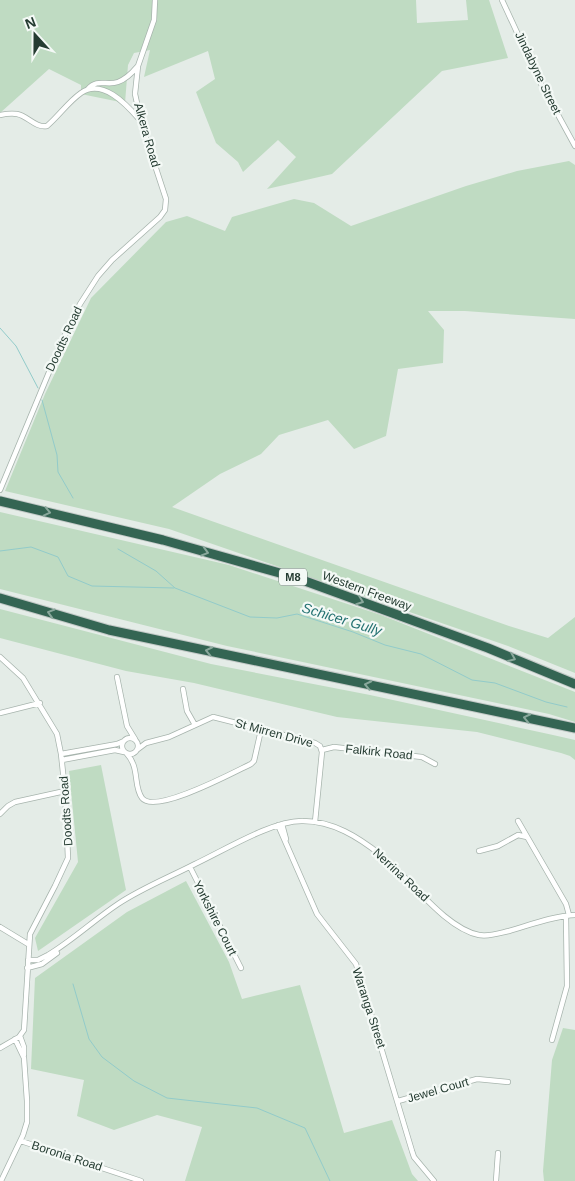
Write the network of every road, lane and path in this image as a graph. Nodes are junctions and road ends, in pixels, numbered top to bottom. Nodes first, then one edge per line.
1 (155, 0) edge
2 (502, 0) edge
3 (138, 66) junction
4 (88, 89) junction
5 (0, 115) edge
6 (140, 120) junction
7 (575, 146) edge
8 (164, 211) joint
9 (0, 489) edge
10 (0, 501) edge
11 (0, 598) edge
12 (0, 657) edge
13 (117, 677) dead end
14 (575, 684) edge
15 (183, 690) dead end
16 (40, 703) junction
17 (0, 713) edge
18 (195, 725) junction
19 (127, 726) junction
20 (575, 728) edge
21 (261, 730) junction
22 (135, 740) junction
23 (124, 741) junction
24 (156, 741) junction
25 (138, 749) junction
26 (322, 750) junction
27 (126, 753) junction
28 (61, 754) junction
29 (62, 760) junction
30 (435, 764) dead end
31 (135, 768) junction
32 (65, 791) junction
33 (0, 814) edge
34 (518, 820) dead end
35 (315, 822) junction
36 (280, 824) junction
37 (528, 838) junction
38 (479, 851) dead end
39 (190, 867) junction
40 (575, 915) edge
41 (568, 916) junction
42 (0, 927) edge
43 (71, 940) junction
44 (28, 944) junction
45 (28, 960) junction
46 (27, 968) junction
47 (241, 968) dead end
48 (18, 1037) junction
49 (552, 1040) dead end
50 (0, 1048) edge
51 (508, 1082) dead end
52 (398, 1101) junction
53 (20, 1141) junction
54 (498, 1153) dead end
55 (1, 1181) edge
56 (141, 1181) edge
57 (434, 1181) edge
58 (496, 1181) edge

1 - 3 street, Alkera Road
2 - 7 street, Jindabyne Street
3 - 4 street
3 - 6 street, Alkera Road
4 - 5 street
4 - 6 street
6 - 8 street, Alkera Road
8 - 9 street, Doodts Road
10 -> 14 highway, Western Freeway / M8
20 -> 11 highway
12 - 16 street, Doodts Road
13 - 19 street
15 - 18 street
16 - 17 street
16 - 28 street, Doodts Road
18 - 21 street, St Mirren Drive
18 - 24 street, St Mirren Drive
19 - 22 street
19 - 23 street
21 - 26 street, St Mirren Drive
21 - 31 street
22 - 23 street
22 - 24 street, St Mirren Drive
22 - 25 street
23 - 27 street
23 - 28 street
24 - 25 street, St Mirren Drive
25 - 27 street
25 - 31 street
26 - 30 street, Falkirk Road
26 - 35 street, St Mirren Drive
27 - 29 street
27 - 31 street
28 - 29 street, Doodts Road
29 - 32 street, Doodts Road
32 - 33 street
32 - 44 street, Doodts Road
34 - 37 street
35 - 36 street, Nerrina Road
35 - 41 street, Nerrina Road
36 - 39 street, Nerrina Road
36 - 52 street, Waranga Street
37 - 38 street
37 - 41 street
39 - 43 street, Nerrina Road
39 - 47 street, Yorkshire Court
40 - 41 street, Nerrina Road
41 - 49 street
42 - 44 street
43 - 45 street, Nerrina Road
43 - 46 street, Nerrina Road
44 - 45 street, Doodts Road
45 - 46 street, Doodts Road
46 - 48 street, Doodts Road
48 - 50 street
48 - 53 street, Doodts Road
51 - 52 street, Jewel Court
52 - 57 street, Waranga Street
53 - 55 street, Doodts Road
53 - 56 street, Boronia Road
54 - 58 street

